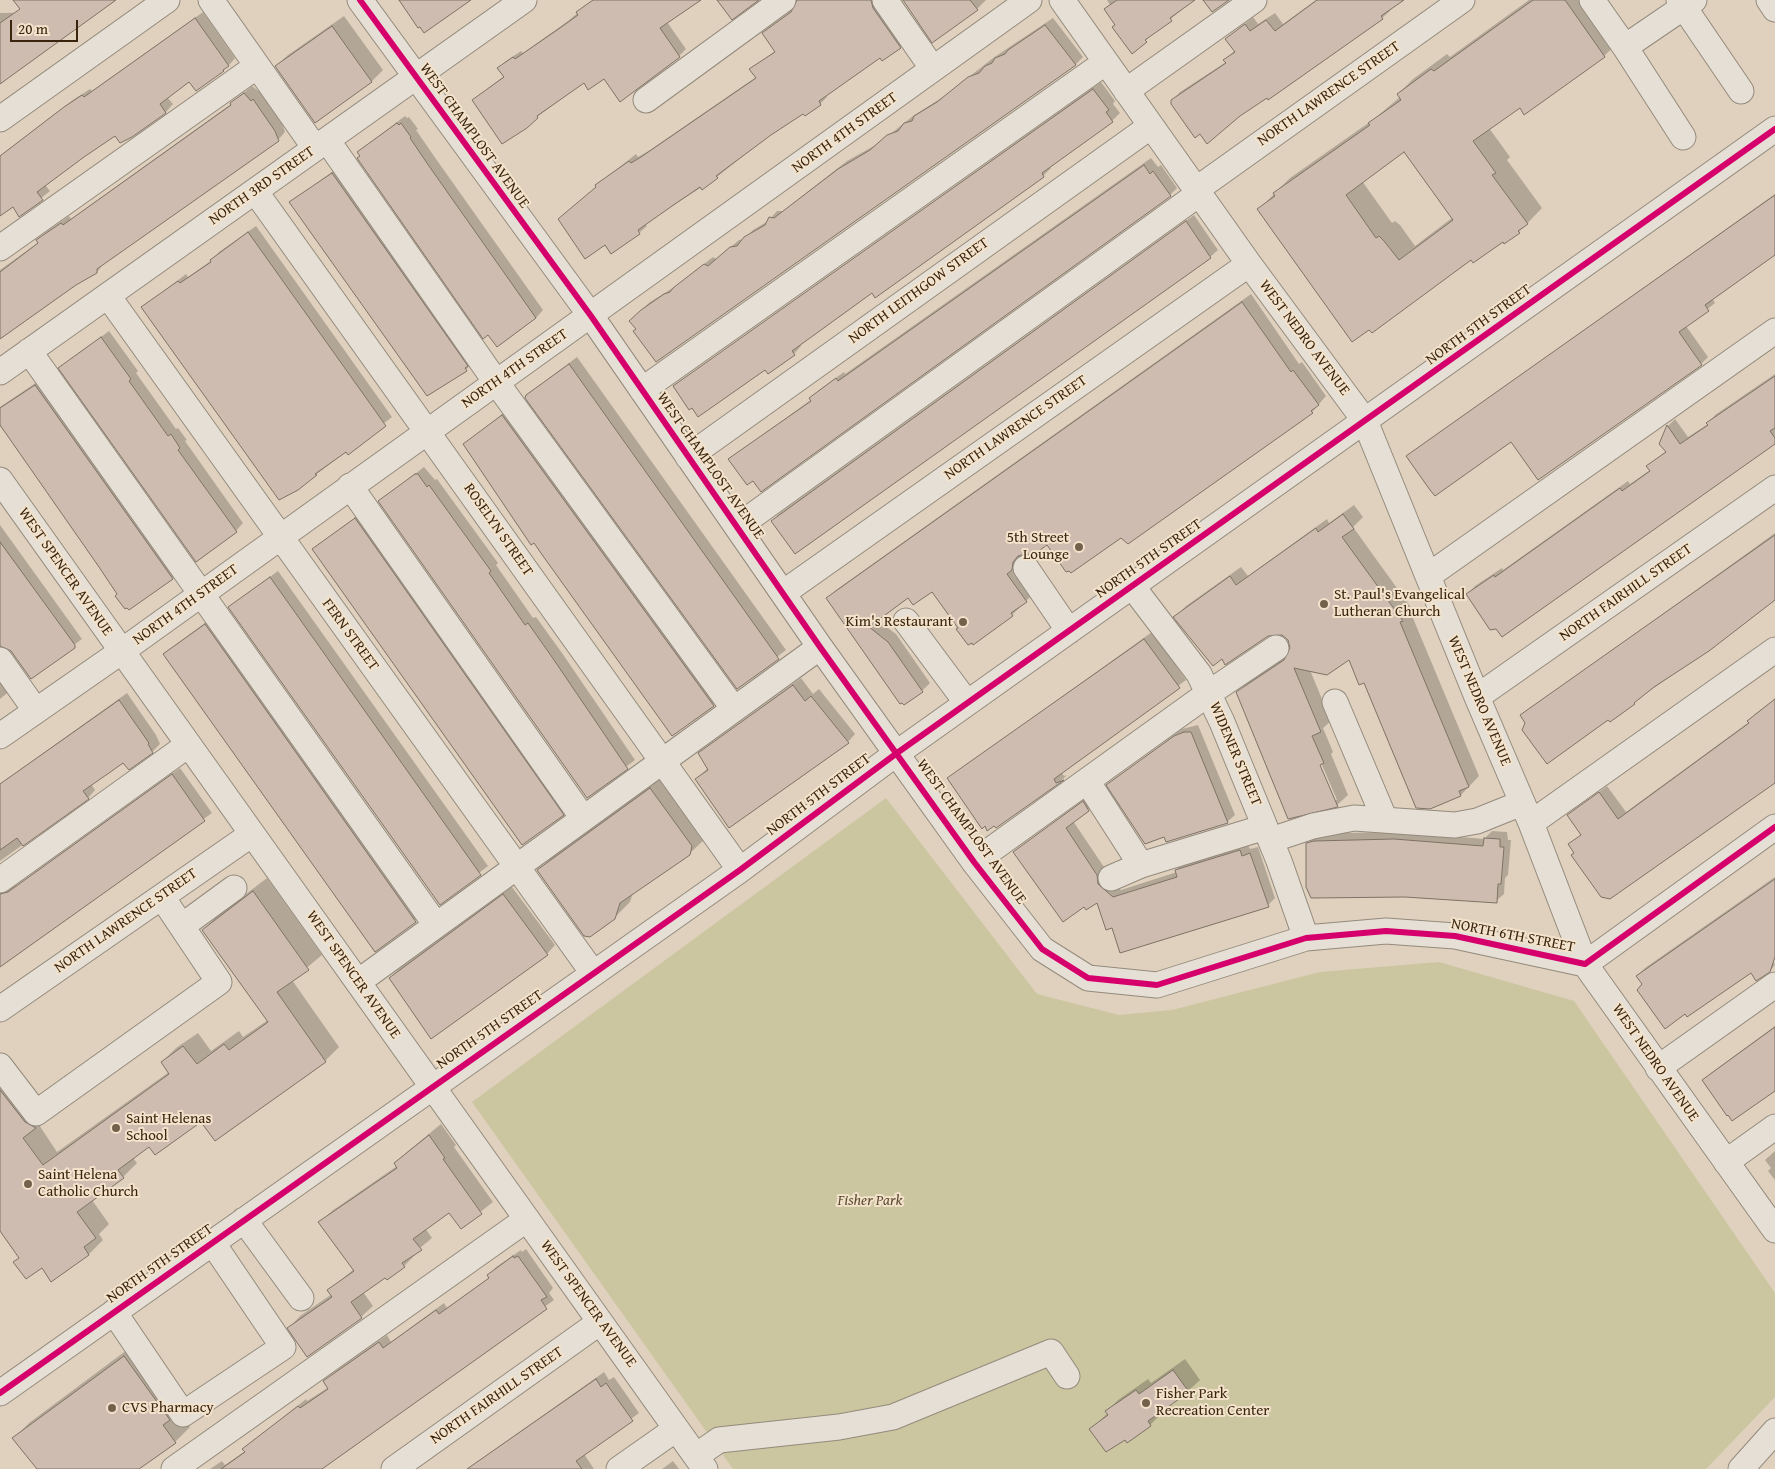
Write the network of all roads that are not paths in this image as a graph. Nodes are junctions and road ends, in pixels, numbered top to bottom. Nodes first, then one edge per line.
1 (167, 0) edge
2 (212, 0) edge
3 (360, 0) edge
4 (524, 0) edge
5 (783, 0) edge
6 (885, 0) edge
7 (1030, 0) edge
8 (1062, 0) edge
9 (1254, 0) edge
10 (1462, 0) edge
11 (1592, 0) edge
12 (1768, 0) edge
13 (1685, 2) edge
14 (1775, 9) edge
15 (1625, 47) junction
16 (1106, 62) junction
17 (257, 66) junction
18 (934, 69) junction
19 (416, 77) junction
20 (1126, 91) junction
21 (1741, 91) dead end
22 (646, 100) dead end
23 (0, 119) edge
24 (1151, 126) junction
25 (1775, 129) edge
26 (1683, 137) dead end
27 (321, 144) junction
28 (255, 191) junction
29 (1198, 191) junction
30 (0, 248) edge
31 (1248, 264) junction
32 (108, 296) junction
33 (590, 316) junction
34 (1775, 331) edge
35 (29, 352) junction
36 (0, 372) edge
37 (496, 382) junction
38 (642, 390) junction
39 (1365, 421) junction
40 (426, 431) junction
41 (688, 457) junction
42 (0, 480) edge
43 (350, 486) junction
44 (1775, 488) edge
45 (737, 527) junction
46 (280, 536) junction
47 (1026, 568) dead end
48 (1428, 576) junction
49 (1132, 586) junction
50 (783, 592) junction
51 (202, 593) junction
52 (906, 621) dead end
53 (1069, 631) junction
54 (820, 647) junction
55 (1276, 648) dead end
56 (1775, 650) edge
57 (122, 651) junction
58 (0, 660) edge
59 (1209, 693) junction
60 (1477, 697) junction
61 (1334, 702) dead end
62 (967, 703) junction
63 (734, 709) junction
64 (36, 711) junction
65 (0, 736) edge
66 (188, 745) junction
67 (898, 753) junction
68 (662, 760) junction
69 (1087, 781) junction
70 (1526, 813) junction
71 (583, 818) junction
72 (1385, 820) junction
73 (1775, 827) edge
74 (252, 834) junction
75 (1268, 834) junction
76 (974, 862) junction
77 (1141, 865) junction
78 (516, 866) junction
79 (740, 870) junction
80 (1111, 878) dead end
81 (0, 880) edge
82 (234, 888) dead end
83 (162, 897) junction
84 (436, 925) junction
85 (182, 926) junction
86 (1306, 938) junction
87 (1040, 946) joint
88 (1585, 964) junction
89 (593, 973) junction
90 (358, 982) junction
91 (1775, 985) edge
92 (0, 1009) edge
93 (0, 1066) edge
94 (1658, 1068) junction
95 (432, 1086) junction
96 (1775, 1127) edge
97 (1726, 1162) junction
98 (527, 1219) junction
99 (244, 1220) junction
100 (1775, 1230) edge
101 (212, 1242) junction
102 (301, 1298) dead end
103 (114, 1312) junction
104 (600, 1322) junction
105 (1067, 1376) dead end
106 (0, 1393) edge
107 (676, 1429) junction
108 (1775, 1431) edge
109 (701, 1463) edge
110 (174, 1469) edge
111 (394, 1469) edge
112 (619, 1469) edge
113 (1741, 1469) edge

1 - 23 street
2 - 17 street
3 - 19 street, WEST CHAMPLOST AVENUE
4 - 19 street, NORTH 3RD STREET
5 - 22 street
6 - 18 street
7 - 18 street, NORTH 4TH STREET
8 - 16 street, WEST NEDRO AVENUE
9 - 20 street
10 - 29 street, NORTH LAWRENCE STREET
11 - 15 street
12 - 14 street
13 - 15 street
13 - 21 street
15 - 26 street
16 - 20 street, WEST NEDRO AVENUE
16 - 38 street
17 - 27 street
17 - 30 street
18 - 33 street, NORTH 4TH STREET
19 - 27 street, NORTH 3RD STREET
19 - 33 street, WEST CHAMPLOST AVENUE
20 - 24 street, WEST NEDRO AVENUE
24 - 29 street, WEST NEDRO AVENUE
24 - 41 street, NORTH LEITHGOW STREET
25 - 39 street, NORTH 5TH STREET
27 - 28 street, NORTH 3RD STREET
27 - 37 street
28 - 32 street, NORTH 3RD STREET
28 - 40 street, ROSELYN STREET
29 - 31 street, WEST NEDRO AVENUE
29 - 45 street, NORTH LAWRENCE STREET
31 - 39 street, WEST NEDRO AVENUE
31 - 50 street, NORTH LAWRENCE STREET
32 - 35 street, NORTH 3RD STREET
32 - 46 street, FERN STREET
33 - 37 street, NORTH 4TH STREET
33 - 38 street, WEST CHAMPLOST AVENUE
34 - 48 street
35 - 36 street, NORTH 3RD STREET
35 - 51 street
37 - 40 street, NORTH 4TH STREET
37 - 63 street
38 - 41 street, WEST CHAMPLOST AVENUE
39 - 48 street, WEST NEDRO AVENUE
39 - 49 street, NORTH 5TH STREET
40 - 43 street, NORTH 4TH STREET
40 - 68 street, ROSELYN STREET
41 - 45 street, WEST CHAMPLOST AVENUE
42 - 57 street, WEST SPENCER AVENUE
43 - 46 street, NORTH 4TH STREET
43 - 71 street
44 - 60 street, NORTH FAIRHILL STREET
45 - 50 street, WEST CHAMPLOST AVENUE
46 - 51 street, NORTH 4TH STREET
46 - 78 street, FERN STREET
47 - 53 street
48 - 60 street, WEST NEDRO AVENUE
49 - 53 street, NORTH 5TH STREET
49 - 59 street, WIDENER STREET
50 - 54 street, WEST CHAMPLOST AVENUE
51 - 57 street, NORTH 4TH STREET
51 - 84 street
52 - 62 street
53 - 62 street, NORTH 5TH STREET
54 - 63 street
54 - 67 street, WEST CHAMPLOST AVENUE
55 - 59 street
56 - 70 street
57 - 64 street, NORTH 4TH STREET
57 - 66 street, WEST SPENCER AVENUE
58 - 64 street
59 - 69 street
59 - 75 street, WIDENER STREET
60 - 70 street, WEST NEDRO AVENUE
61 - 72 street
62 - 67 street, NORTH 5TH STREET
63 - 68 street
64 - 65 street, NORTH 4TH STREET
66 - 74 street, WEST SPENCER AVENUE
66 - 81 street
67 - 76 street, WEST CHAMPLOST AVENUE
67 - 79 street, NORTH 5TH STREET
68 - 71 street
68 - 79 street, ROSELYN STREET
69 - 76 street
69 - 77 street
70 - 72 street
70 - 88 street, WEST NEDRO AVENUE
71 - 78 street
72 - 75 street
73 - 88 street, NORTH 6TH STREET
74 - 83 street, NORTH LAWRENCE STREET
74 - 90 street, WEST SPENCER AVENUE
75 - 77 street
75 - 86 street, WIDENER STREET
76 - 87 street, WEST CHAMPLOST AVENUE
77 - 80 street
78 - 84 street
78 - 89 street, FERN STREET
79 - 89 street, NORTH 5TH STREET
82 - 85 street
83 - 85 street
83 - 92 street, NORTH LAWRENCE STREET
84 - 90 street
85 - 93 street
86 - 87 street, NORTH 6TH STREET
86 - 88 street, NORTH 6TH STREET
88 - 94 street, WEST NEDRO AVENUE
89 - 95 street, NORTH 5TH STREET
90 - 95 street, WEST SPENCER AVENUE
91 - 94 street
94 - 97 street, WEST NEDRO AVENUE
95 - 98 street, WEST SPENCER AVENUE
95 - 99 street, NORTH 5TH STREET
96 - 97 street
97 - 100 street, WEST NEDRO AVENUE
98 - 104 street, WEST SPENCER AVENUE
98 - 110 street
99 - 101 street, NORTH 5TH STREET
99 - 102 street
101 - 103 street, NORTH 5TH STREET
101 - 103 street
103 - 106 street, NORTH 5TH STREET
104 - 107 street, WEST SPENCER AVENUE
104 - 111 street, NORTH FAIRHILL STREET
105 - 109 street
107 - 109 street, WEST SPENCER AVENUE
107 - 112 street
108 - 113 street

